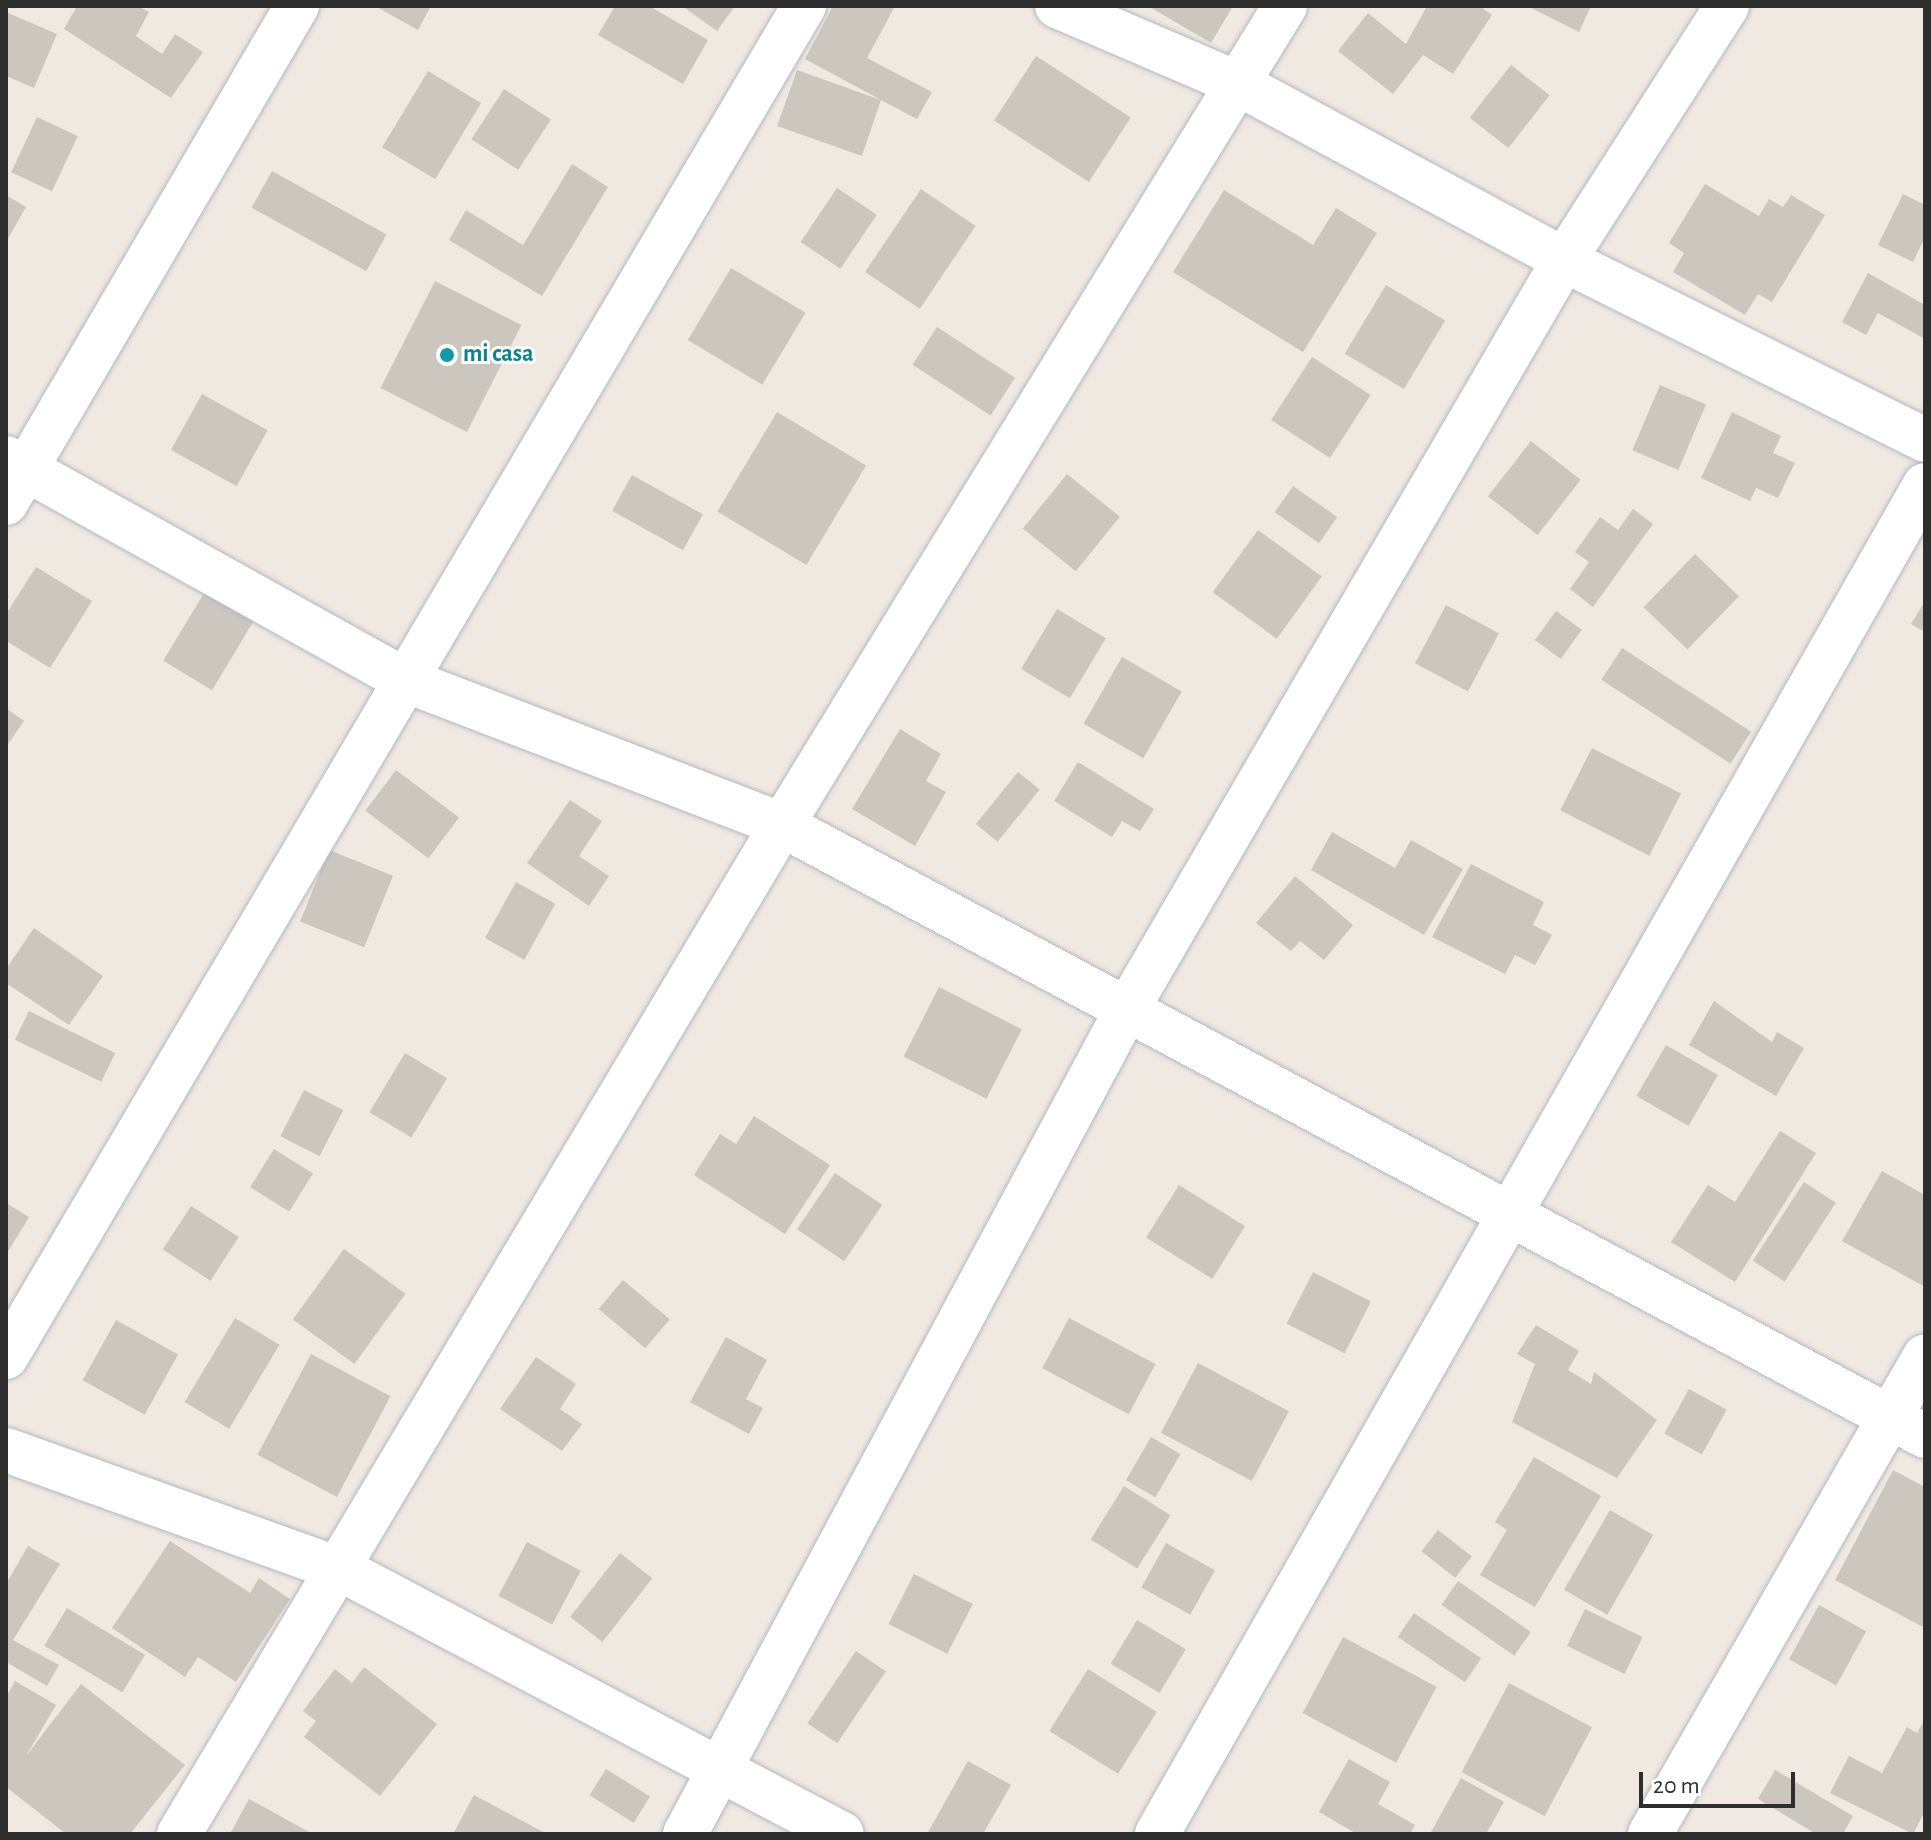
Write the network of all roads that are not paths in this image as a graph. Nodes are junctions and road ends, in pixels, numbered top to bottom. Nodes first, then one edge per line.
1 (297, 6) edge
2 (804, 6) edge
3 (1057, 6) edge
4 (1285, 6) edge
5 (1727, 6) edge
6 (1239, 84) junction
7 (1564, 260) junction
8 (1925, 440) edge
9 (13, 477) edge
10 (1925, 485) edge
11 (405, 680) junction
12 (782, 825) junction
13 (1126, 1011) junction
14 (1508, 1216) junction
15 (1925, 1356) edge
16 (6, 1357) edge
17 (1907, 1426) edge
18 (6, 1450) edge
19 (342, 1570) junction
20 (724, 1766) junction
21 (179, 1834) edge
22 (685, 1834) edge
23 (842, 1834) edge
24 (1157, 1834) edge
25 (1650, 1834) edge

1 - 9 street
2 - 11 street
3 - 6 street
4 - 6 street
5 - 7 street
6 - 7 street
6 - 12 street
7 - 8 street
7 - 13 street
9 - 11 street
10 - 14 street
11 - 12 street
11 - 16 street
12 - 13 street
12 - 19 street
13 - 14 street
13 - 20 street
14 - 17 street
14 - 24 street
15 - 17 street
17 - 25 street
18 - 19 street
19 - 20 street
19 - 21 street
20 - 22 street
20 - 23 street

